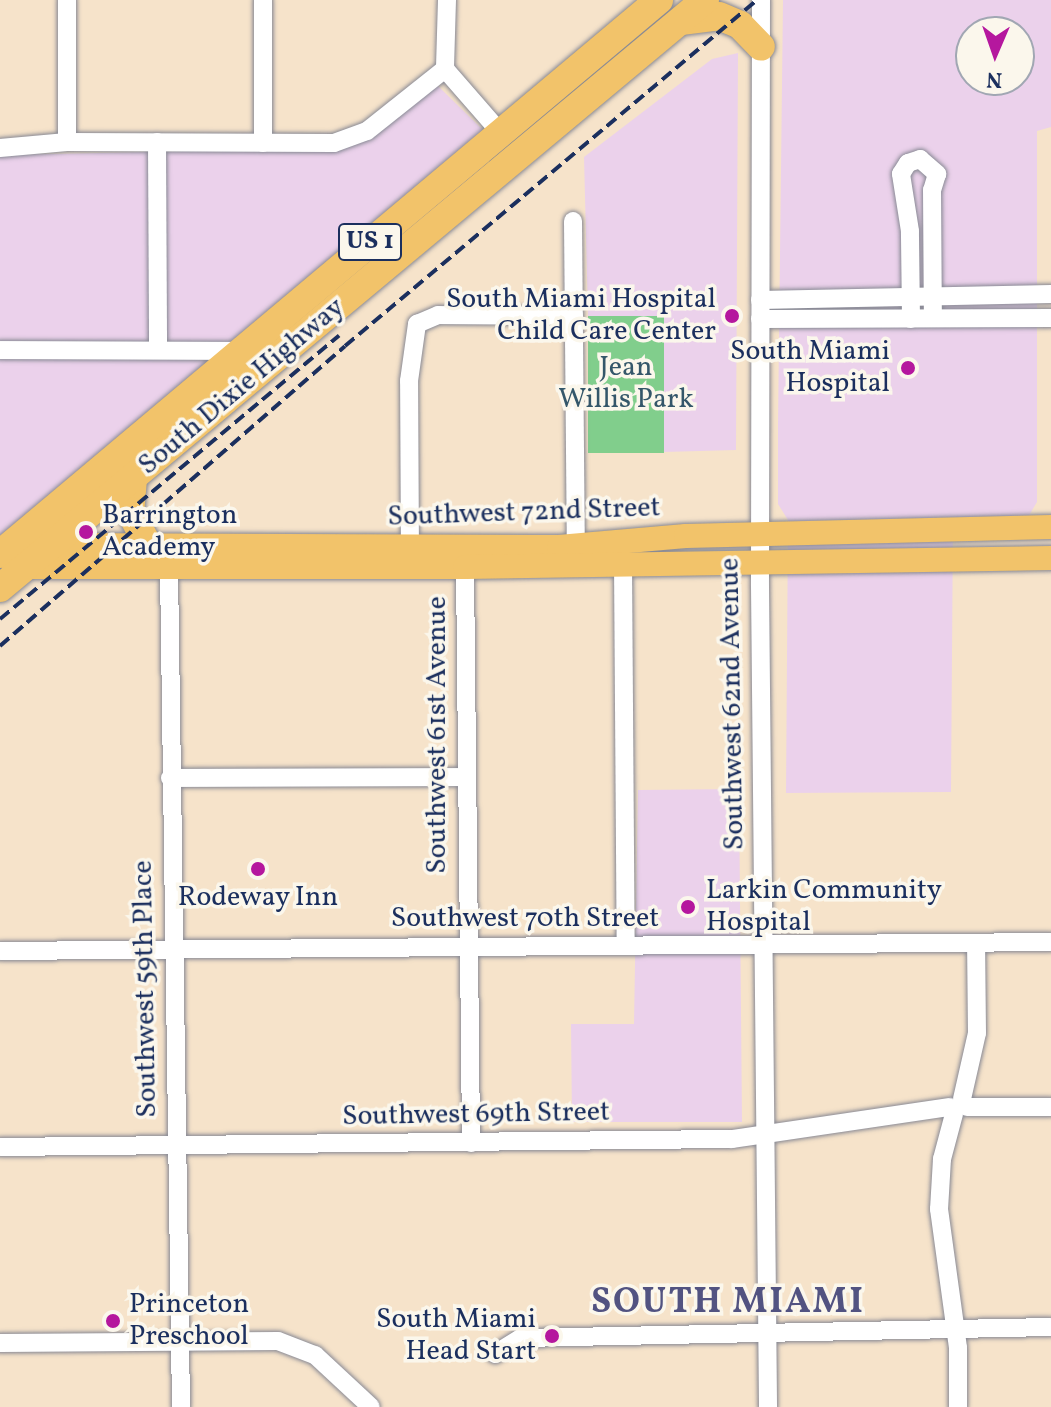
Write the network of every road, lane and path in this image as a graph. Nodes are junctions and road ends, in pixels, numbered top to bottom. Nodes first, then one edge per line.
1 (67, 0) edge
2 (263, 0) edge
3 (447, 0) edge
4 (659, 0) edge
5 (705, 0) edge
6 (761, 0) edge
7 (680, 21) junction
8 (761, 47) junction
9 (445, 69) junction
10 (500, 132) junction
11 (544, 134) junction
12 (67, 142) junction
13 (157, 142) junction
14 (263, 143) junction
15 (0, 148) edge
16 (487, 183) junction
17 (904, 187) junction
18 (932, 190) junction
19 (573, 221) dead end
20 (1051, 294) edge
21 (932, 297) junction
22 (911, 298) junction
23 (760, 310) junction
24 (574, 316) junction
25 (933, 318) junction
26 (1051, 318) edge
27 (911, 319) junction
28 (0, 350) edge
29 (158, 350) junction
30 (285, 350) junction
31 (238, 351) junction
32 (133, 479) junction
33 (1051, 527) edge
34 (760, 535) junction
35 (52, 545) junction
36 (149, 547) junction
37 (204, 549) junction
38 (1049, 552) edge
39 (7, 556) edge
40 (576, 556) junction
41 (410, 558) junction
42 (623, 563) junction
43 (760, 563) junction
44 (465, 567) junction
45 (169, 569) junction
46 (0, 588) edge
47 (466, 777) junction
48 (170, 778) junction
49 (1051, 942) edge
50 (764, 944) junction
51 (976, 944) junction
52 (626, 946) junction
53 (468, 947) junction
54 (0, 951) edge
55 (174, 951) junction
56 (958, 1107) junction
57 (1051, 1107) edge
58 (765, 1134) junction
59 (471, 1143) junction
60 (0, 1147) edge
61 (176, 1147) junction
62 (1051, 1327) edge
63 (955, 1330) junction
64 (767, 1335) junction
65 (179, 1342) junction
66 (0, 1343) edge
67 (495, 1354) dead end
68 (181, 1407) edge
69 (371, 1407) edge
70 (768, 1407) edge
71 (958, 1407) edge

1 - 12 street
2 - 14 street
3 - 9 street
4 - 10 highway, South Dixie Highway / US 1
5 - 7 highway, South Dixie Highway / US 1
6 - 8 street, Southwest 62nd Avenue
7 - 8 highway
7 - 11 highway, South Dixie Highway / US 1
8 - 23 street, Southwest 62nd Avenue
9 - 10 street
9 - 14 street
10 - 11 highway
10 - 16 highway
10 - 31 highway, South Dixie Highway / US 1
11 - 16 highway, South Dixie Highway / US 1
12 - 13 street
12 - 15 street
13 - 14 street
13 - 29 street
16 - 30 highway, South Dixie Highway / US 1
17 - 18 street
17 - 18 street
17 - 22 street
18 - 21 street
19 - 24 street
20 - 21 street
21 - 22 street
21 - 25 street
22 - 23 street
22 - 27 street
23 - 27 street
23 - 34 street, Southwest 62nd Avenue
24 - 40 street
24 - 41 street
25 - 26 street
25 - 27 street
28 - 29 street
29 - 31 street
30 - 31 street
30 - 32 highway, South Dixie Highway / US 1
31 - 39 highway, South Dixie Highway / US 1
32 - 35 highway, South Dixie Highway / US 1
32 - 36 highway
33 - 34 main road, Southwest 72nd Street
34 - 40 main road, Southwest 72nd Street
34 - 43 street, Southwest 62nd Avenue
35 - 36 main road, Southwest 72nd Street
35 - 39 highway, South Dixie Highway / US 1
36 - 37 main road, Southwest 72nd Street
37 - 41 main road, Southwest 72nd Street
37 - 45 main road
38 - 43 main road, Southwest 72nd Street
39 - 45 main road, Southwest 72nd Street
39 - 46 highway, South Dixie Highway / US 1
40 - 41 main road, Southwest 72nd Street
40 - 42 main road, Southwest 72nd Street
40 - 44 main road, Southwest 72nd Street
41 - 44 main road, Southwest 72nd Street
41 - 45 main road, Southwest 72nd Street
42 - 43 main road, Southwest 72nd Street
42 - 52 street
43 - 50 street, Southwest 62nd Avenue
44 - 47 street, Southwest 61st Avenue
45 - 48 street, Southwest 59th Place
47 - 48 street
47 - 53 street, Southwest 61st Avenue
48 - 55 street, Southwest 59th Place
49 - 51 street, Southwest 70th Street
50 - 51 street, Southwest 70th Street
50 - 52 street, Southwest 70th Street
50 - 58 street, Southwest 62nd Avenue
51 - 56 street
52 - 53 street, Southwest 70th Street
53 - 55 street, Southwest 70th Street
53 - 59 street, Southwest 61st Avenue
54 - 55 street, Southwest 70th Street
55 - 61 street, Southwest 59th Place
56 - 57 street, Southwest 69th Street
56 - 58 street, Southwest 69th Street
56 - 63 street
58 - 59 street, Southwest 69th Street
58 - 64 street, Southwest 62nd Avenue
59 - 61 street, Southwest 69th Street
60 - 61 street, Southwest 69th Street
61 - 65 street, Southwest 59th Place
62 - 63 street
63 - 64 street
63 - 71 street
64 - 67 street
64 - 70 street, Southwest 62nd Avenue
65 - 66 street
65 - 68 street, Southwest 59th Place
65 - 69 street

